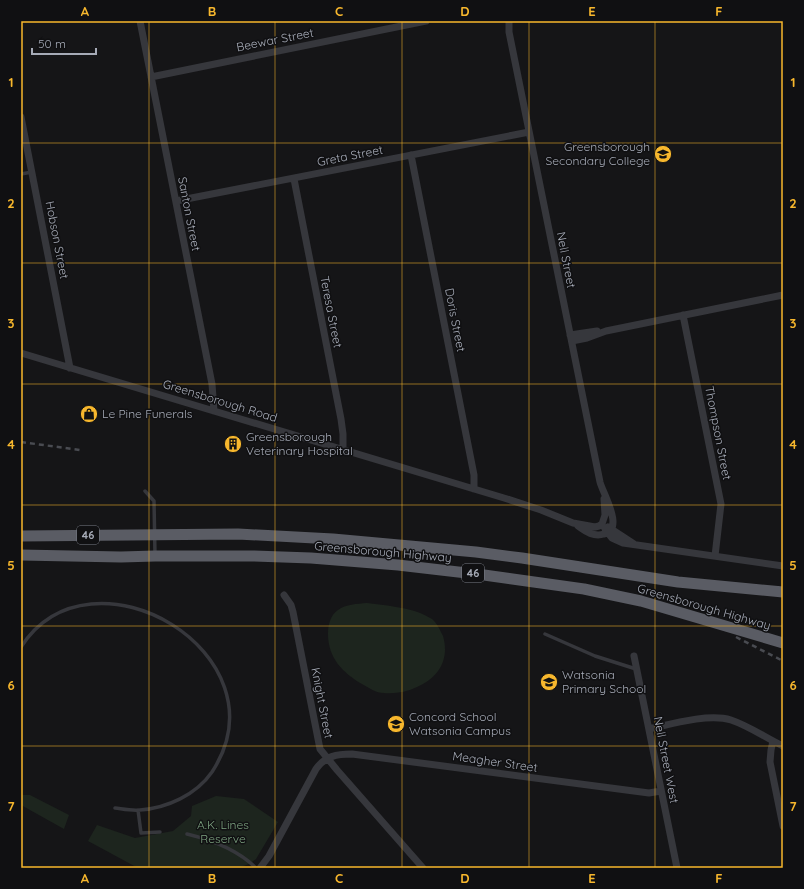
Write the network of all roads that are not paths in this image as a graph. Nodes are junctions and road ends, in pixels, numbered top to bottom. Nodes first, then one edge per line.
1 (140, 21) edge
2 (426, 21) edge
3 (505, 21) edge
4 (509, 21) edge
5 (509, 32) junction
6 (151, 77) junction
7 (21, 117) edge
8 (529, 132) junction
9 (411, 155) junction
10 (32, 172) junction
11 (21, 174) edge
12 (294, 179) junction
13 (176, 201) junction
14 (783, 295) edge
15 (683, 315) junction
16 (571, 338) junction
17 (21, 353) edge
18 (70, 368) junction
19 (214, 411) junction
20 (343, 450) junction
21 (474, 489) junction
22 (145, 491) dead end
23 (603, 492) junction
24 (573, 523) junction
25 (602, 524) junction
26 (609, 531) junction
27 (155, 535) junction
28 (21, 536) edge
29 (21, 555) edge
30 (155, 556) junction
31 (715, 556) junction
32 (783, 566) edge
33 (783, 592) edge
34 (284, 595) dead end
35 (545, 634) dead end
36 (783, 643) edge
37 (21, 647) edge
38 (634, 656) dead end
39 (636, 669) junction
40 (649, 729) junction
41 (773, 741) junction
42 (783, 746) edge
43 (326, 758) junction
44 (661, 791) junction
45 (115, 808) dead end
46 (138, 810) junction
47 (783, 826) edge
48 (160, 832) dead end
49 (187, 834) dead end
50 (256, 868) edge
51 (260, 868) edge
52 (423, 868) edge
53 (677, 868) edge

1 - 6 street, Santon Street
2 - 6 street, Beewar Street
3 - 5 street, Nell Street
4 - 5 street, Nell Street
5 - 8 street, Nell Street
6 - 13 street, Santon Street
7 - 10 street, Hobson Street
8 - 9 street, Greta Street
8 - 16 street, Nell Street
9 - 12 street, Greta Street
9 - 21 street, Doris Street
10 - 11 lane
10 - 18 street, Hobson Street
12 - 13 street, Greta Street
12 - 20 street, Teresa Street
13 - 19 street, Santon Street
14 - 15 street
15 - 16 street
15 - 31 street, Thompson Street
16 - 23 street, Nell Street
17 - 18 street, Greensborough Road
18 - 19 street, Greensborough Road
19 - 20 street, Greensborough Road
20 - 21 street, Greensborough Road
21 - 24 street, Greensborough Road
22 - 27 lane
23 - 25 street, Nell Street
23 - 26 street, Nell Street
24 - 25 street, Greensborough Road
24 - 26 street, Greensborough Road
25 - 26 street, Greensborough Road
26 - 31 street, Greensborough Road
27 - 28 highway, Greensborough Highway / 46
27 - 30 lane
27 - 33 highway, Greensborough Highway / 46
29 - 30 highway, Greensborough Highway / 46
30 - 36 highway, Greensborough Highway / 46
31 - 32 street, Greensborough Road
34 - 43 street, Knight Street
35 - 39 lane
37 - 46 lane
38 - 39 street, Nell Street West
39 - 40 street, Nell Street West
40 - 41 street
40 - 44 street, Nell Street West
41 - 42 street
41 - 47 street
43 - 44 street, Meagher Street
43 - 51 street
43 - 52 street, Knight Street
44 - 53 street, Nell Street West
45 - 46 lane
46 - 48 lane
49 - 50 lane

